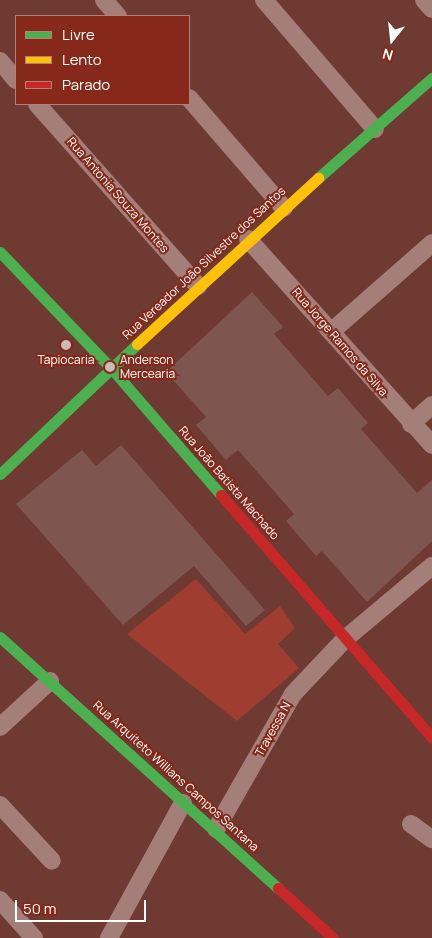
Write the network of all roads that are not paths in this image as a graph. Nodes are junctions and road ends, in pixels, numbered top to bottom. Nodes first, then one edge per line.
1 (104, 0) edge
2 (264, 0) edge
3 (424, 0) edge
4 (432, 9) edge
5 (117, 15) edge
6 (0, 61) edge
7 (432, 78) edge
8 (15, 79) edge
9 (190, 99) edge
10 (38, 105) edge
11 (375, 129) junction
12 (284, 208) junction
13 (248, 239) junction
14 (432, 243) edge
15 (0, 252) edge
16 (198, 286) junction
17 (332, 331) junction
18 (111, 368) junction
19 (432, 405) edge
20 (411, 424) junction
21 (432, 445) edge
22 (0, 474) edge
23 (432, 566) edge
24 (0, 636) edge
25 (345, 639) junction
26 (50, 681) junction
27 (0, 727) edge
28 (432, 738) edge
29 (183, 803) junction
30 (0, 805) edge
31 (411, 824) dead end
32 (216, 829) junction
33 (432, 838) edge
34 (52, 861) dead end
35 (0, 900) edge
36 (34, 938) edge
37 (109, 938) edge
38 (333, 938) edge

1 - 5 street
2 - 11 street
3 - 4 street
6 - 8 street
7 - 11 street, Rua Vereador João Silvestre dos Santos
9 - 12 street
10 - 16 street, Rua Antonia Souza Montes
11 - 12 street, Rua Vereador João Silvestre dos Santos
12 - 13 street, Rua Vereador João Silvestre dos Santos
13 - 16 street, Rua Vereador João Silvestre dos Santos
13 - 17 street, Rua Jorge Ramos da Silva
14 - 17 street
15 - 18 street, Rua João Batista Machado
16 - 18 street, Rua Vereador João Silvestre dos Santos
17 - 20 street, Rua Jorge Ramos da Silva
18 - 22 street, Rua Vereador João Silvestre dos Santos
18 - 25 street, Rua João Batista Machado
19 - 20 street
20 - 21 street, Rua Jorge Ramos da Silva
23 - 25 street, Travessa N
24 - 26 street, Rua Arquiteto Willians Campos Santana
25 - 28 street, Rua João Batista Machado
25 - 32 street, Travessa N
26 - 27 street
26 - 29 street, Rua Arquiteto Willians Campos Santana
29 - 32 street, Rua Arquiteto Willians Campos Santana
29 - 37 street
30 - 34 street
31 - 33 street
32 - 38 street, Rua Arquiteto Willians Campos Santana
35 - 36 street

